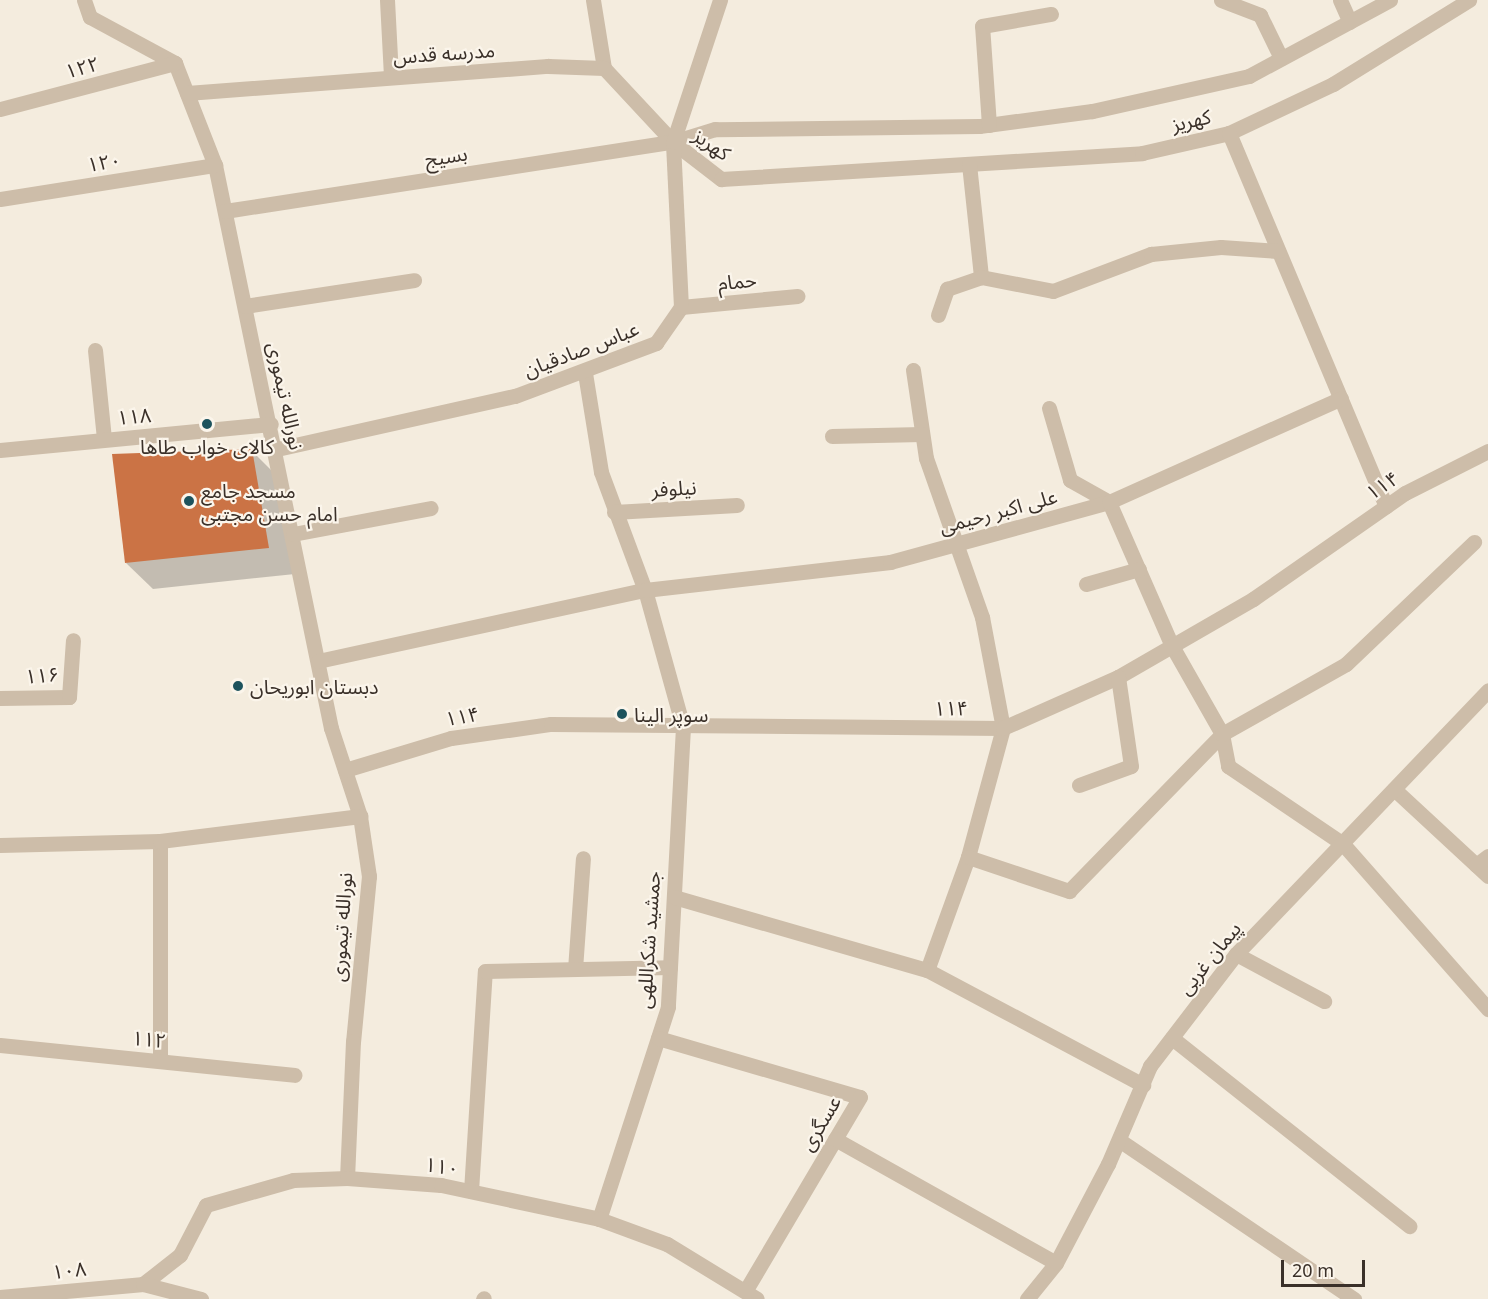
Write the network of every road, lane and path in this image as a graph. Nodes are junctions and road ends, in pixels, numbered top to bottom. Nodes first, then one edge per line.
1 (84, 0) edge
2 (387, 0) edge
3 (593, 0) edge
4 (720, 0) edge
5 (1221, 0) edge
6 (1340, 0) edge
7 (1390, 0) edge
8 (1469, 0) edge
9 (1051, 14) dead end
10 (1350, 22) junction
11 (1281, 58) junction
12 (175, 63) junction
13 (604, 68) junction
14 (391, 77) junction
15 (187, 93) junction
16 (0, 109) edge
17 (989, 125) junction
18 (1229, 133) junction
19 (673, 142) junction
20 (969, 164) junction
21 (215, 165) junction
22 (0, 198) edge
23 (225, 211) junction
24 (1278, 251) junction
25 (981, 278) junction
26 (414, 280) dead end
27 (796, 296) dead end
28 (245, 306) junction
29 (681, 307) junction
30 (938, 315) dead end
31 (95, 350) dead end
32 (913, 370) dead end
33 (585, 373) junction
34 (1341, 398) junction
35 (1049, 408) dead end
36 (271, 424) junction
37 (922, 434) junction
38 (832, 436) dead end
39 (104, 440) junction
40 (277, 449) junction
41 (0, 450) edge
42 (1488, 451) edge
43 (1109, 502) junction
44 (737, 505) dead end
45 (1386, 506) junction
46 (431, 507) dead end
47 (614, 512) junction
48 (293, 534) junction
49 (1474, 542) dead end
50 (957, 544) junction
51 (1139, 569) junction
52 (1086, 584) dead end
53 (645, 590) junction
54 (73, 640) dead end
55 (1172, 645) junction
56 (318, 661) junction
57 (1118, 677) junction
58 (1488, 690) edge
59 (0, 698) edge
60 (683, 727) junction
61 (1003, 728) junction
62 (1222, 734) junction
63 (345, 770) junction
64 (1079, 785) dead end
65 (1394, 789) junction
66 (360, 816) junction
67 (160, 841) junction
68 (1343, 844) junction
69 (0, 845) edge
70 (968, 856) junction
71 (583, 858) dead end
72 (1482, 861) edge
73 (1488, 876) edge
74 (674, 897) junction
75 (1236, 954) junction
76 (670, 967) junction
77 (575, 969) junction
78 (927, 970) junction
79 (1324, 1001) dead end
80 (1488, 1009) edge
81 (658, 1038) junction
82 (1172, 1038) junction
83 (0, 1045) edge
84 (160, 1061) junction
85 (294, 1075) dead end
86 (1143, 1085) junction
87 (835, 1138) junction
88 (1119, 1140) junction
89 (347, 1178) junction
90 (471, 1191) junction
91 (599, 1219) junction
92 (1409, 1226) dead end
93 (1056, 1263) junction
94 (143, 1284) junction
95 (752, 1294) edge
96 (0, 1297) edge
97 (201, 1299) edge
98 (1027, 1299) edge
99 (1354, 1299) edge

1 - 12 street
2 - 14 street
3 - 13 street
4 - 19 street
5 - 11 street
6 - 10 street
7 - 10 street, کهریز
8 - 18 street, کهریز
9 - 17 street
10 - 11 street, کهریز
11 - 17 street, کهریز
12 - 15 street, نورالله تیموری
12 - 16 street, ۱۲۲
13 - 14 street, مدرسه قدس
13 - 19 street
14 - 15 street, مدرسه قدس
15 - 21 street, نورالله تیموری
17 - 19 street, کهریز
18 - 20 street, کهریز
18 - 24 street
19 - 20 street, کهریز
19 - 23 street, بسیج
19 - 29 street
20 - 25 street
21 - 22 street, ۱۲۰
21 - 23 street, نورالله تیموری
23 - 28 street, نورالله تیموری
24 - 25 street
24 - 34 street
25 - 30 street
26 - 28 street
27 - 29 street, حمام
28 - 36 street, نورالله تیموری
29 - 33 street, عباس صادقیان
31 - 39 street
32 - 37 street
33 - 40 street, عباس صادقیان
33 - 47 street, جمشید شکراللهی
34 - 43 street, علی اکبر رحیمی
34 - 45 street
35 - 43 street
36 - 39 street, ۱۱۸
36 - 40 street, نورالله تیموری
37 - 38 street
37 - 50 street
39 - 41 street, ۱۱۸
40 - 48 street, نورالله تیموری
42 - 45 street, ۱۱۴
43 - 50 street, علی اکبر رحیمی
43 - 51 street
44 - 47 street, نیلوفر
45 - 55 street, ۱۱۴
46 - 48 street
47 - 53 street, جمشید شکراللهی
48 - 56 street, نورالله تیموری
49 - 62 street
50 - 53 street, علی اکبر رحیمی
50 - 61 street
51 - 52 street
51 - 55 street
53 - 56 street, علی اکبر رحیمی
53 - 60 street, جمشید شکراللهی
54 - 59 street, ۱۱۶
55 - 57 street, ۱۱۴
55 - 62 street
56 - 63 street, نورالله تیموری
57 - 61 street, ۱۱۴
57 - 64 street
58 - 65 street, پیمان غربی
60 - 61 street, ۱۱۴
60 - 63 street, ۱۱۴
60 - 74 street, جمشید شکراللهی
61 - 70 street
62 - 68 street
62 - 70 street
63 - 66 street, نورالله تیموری
65 - 68 street, پیمان غربی
65 - 72 street
66 - 67 street
66 - 89 street, نورالله تیموری
67 - 69 street
67 - 84 street
68 - 75 street, پیمان غربی
68 - 80 street
70 - 78 street
71 - 77 street
72 - 73 street
74 - 76 street, جمشید شکراللهی
74 - 78 street
75 - 79 street
75 - 82 street, پیمان غربی
76 - 77 street
76 - 81 street, جمشید شکراللهی
77 - 90 street
78 - 86 street
81 - 87 street, عسگری
81 - 91 street, جمشید شکراللهی
82 - 86 street, پیمان غربی
82 - 92 street
83 - 84 street, ۱۱۲
84 - 85 street, ۱۱۲
86 - 88 street, پیمان غربی
87 - 93 street
87 - 95 street, عسگری
88 - 93 street, پیمان غربی
88 - 99 street
89 - 90 street, ۱۱۰
89 - 94 street, ۱۱۰
90 - 91 street, ۱۱۰
91 - 95 street, ۱۱۰
93 - 98 street, پیمان غربی
94 - 96 street, ۱۰۸
94 - 97 street

